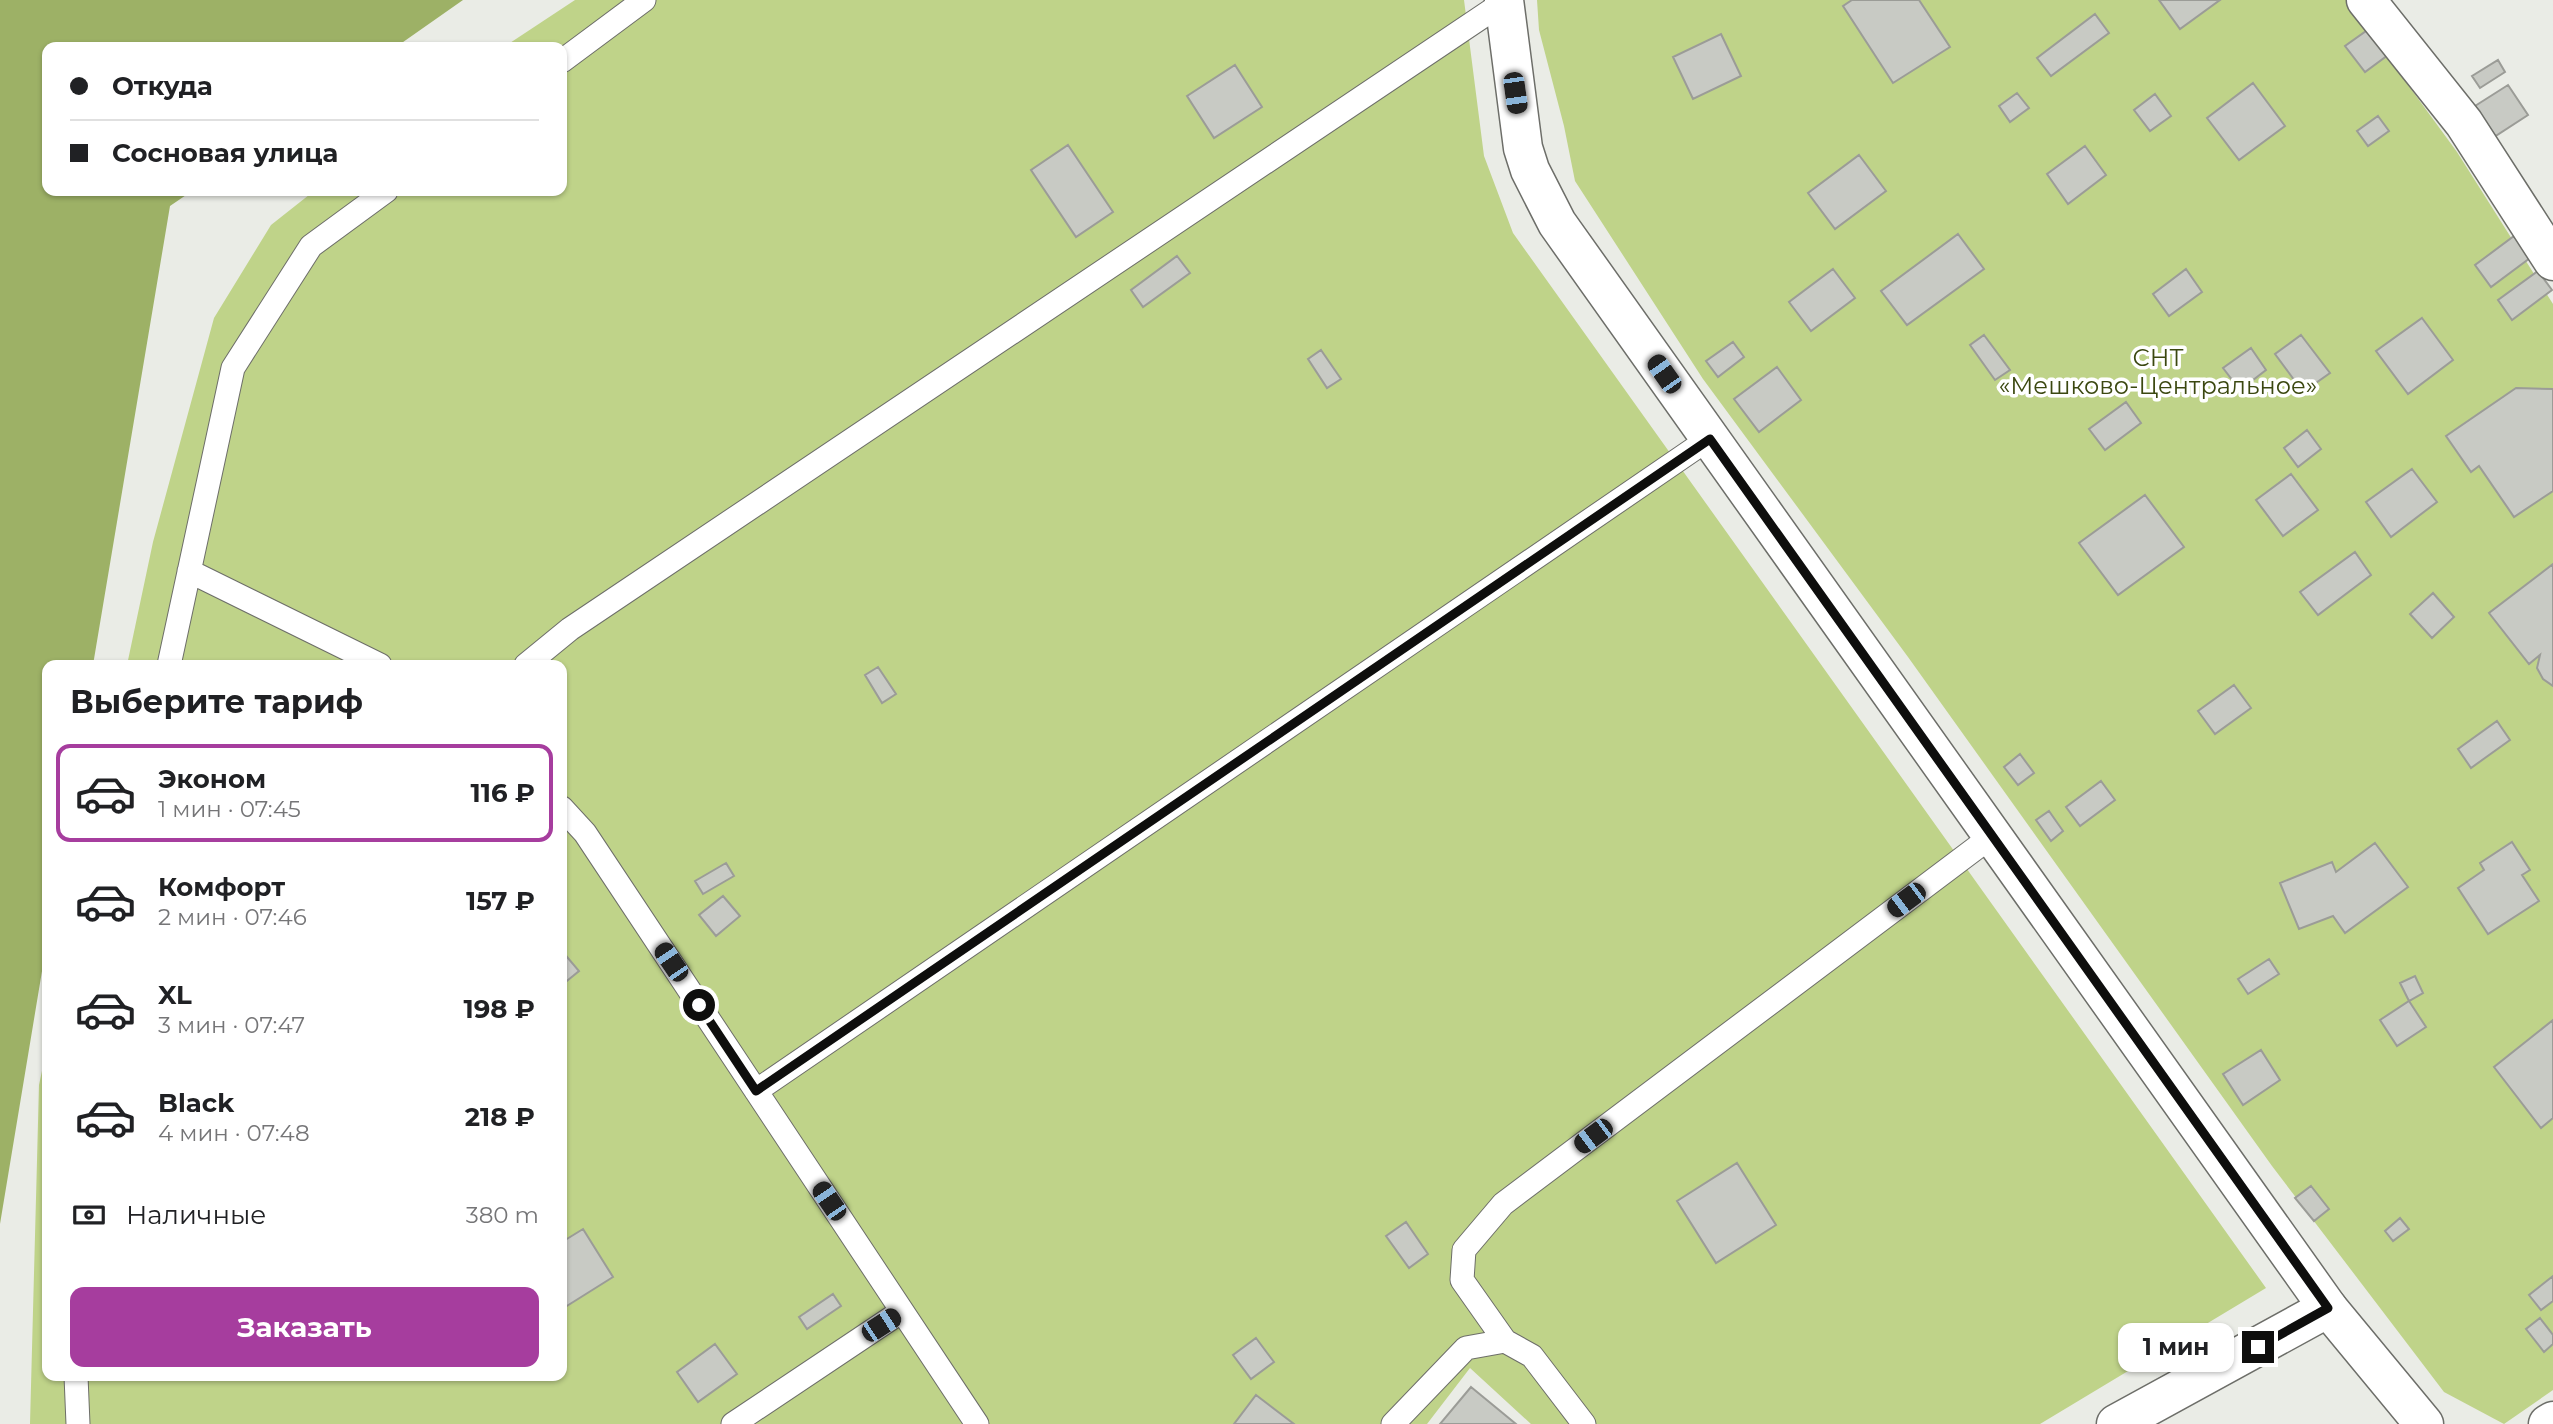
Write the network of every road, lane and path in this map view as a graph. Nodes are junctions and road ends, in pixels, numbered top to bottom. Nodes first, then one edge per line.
1 (644, 0) edge
2 (2366, 0) edge
3 (1504, 1) edge
4 (567, 57) edge
5 (379, 196) edge
6 (2553, 261) edge
7 (1710, 439) junction
8 (189, 571) junction
9 (170, 660) edge
10 (370, 660) edge
11 (533, 660) edge
12 (567, 813) edge
13 (1992, 836) junction
14 (756, 1091) junction
15 (2328, 1308) junction
16 (902, 1311) junction
17 (1505, 1341) junction
18 (76, 1381) edge
19 (2553, 1421) edge
20 (78, 1424) edge
21 (733, 1424) edge
22 (977, 1424) edge
23 (1393, 1424) edge
24 (1584, 1424) edge
25 (2116, 1424) edge
26 (2424, 1424) edge
27 (2548, 1424) edge

1 - 4 lane
2 - 6 street
3 - 7 street
3 - 11 lane
5 - 8 lane
7 - 13 street
7 - 14 lane
8 - 9 lane
8 - 10 lane
12 - 14 lane
13 - 15 street
13 - 17 lane
14 - 16 lane
15 - 25 street
15 - 26 street
16 - 21 lane
16 - 22 lane
17 - 23 lane
17 - 24 lane
18 - 20 lane
19 - 27 street

